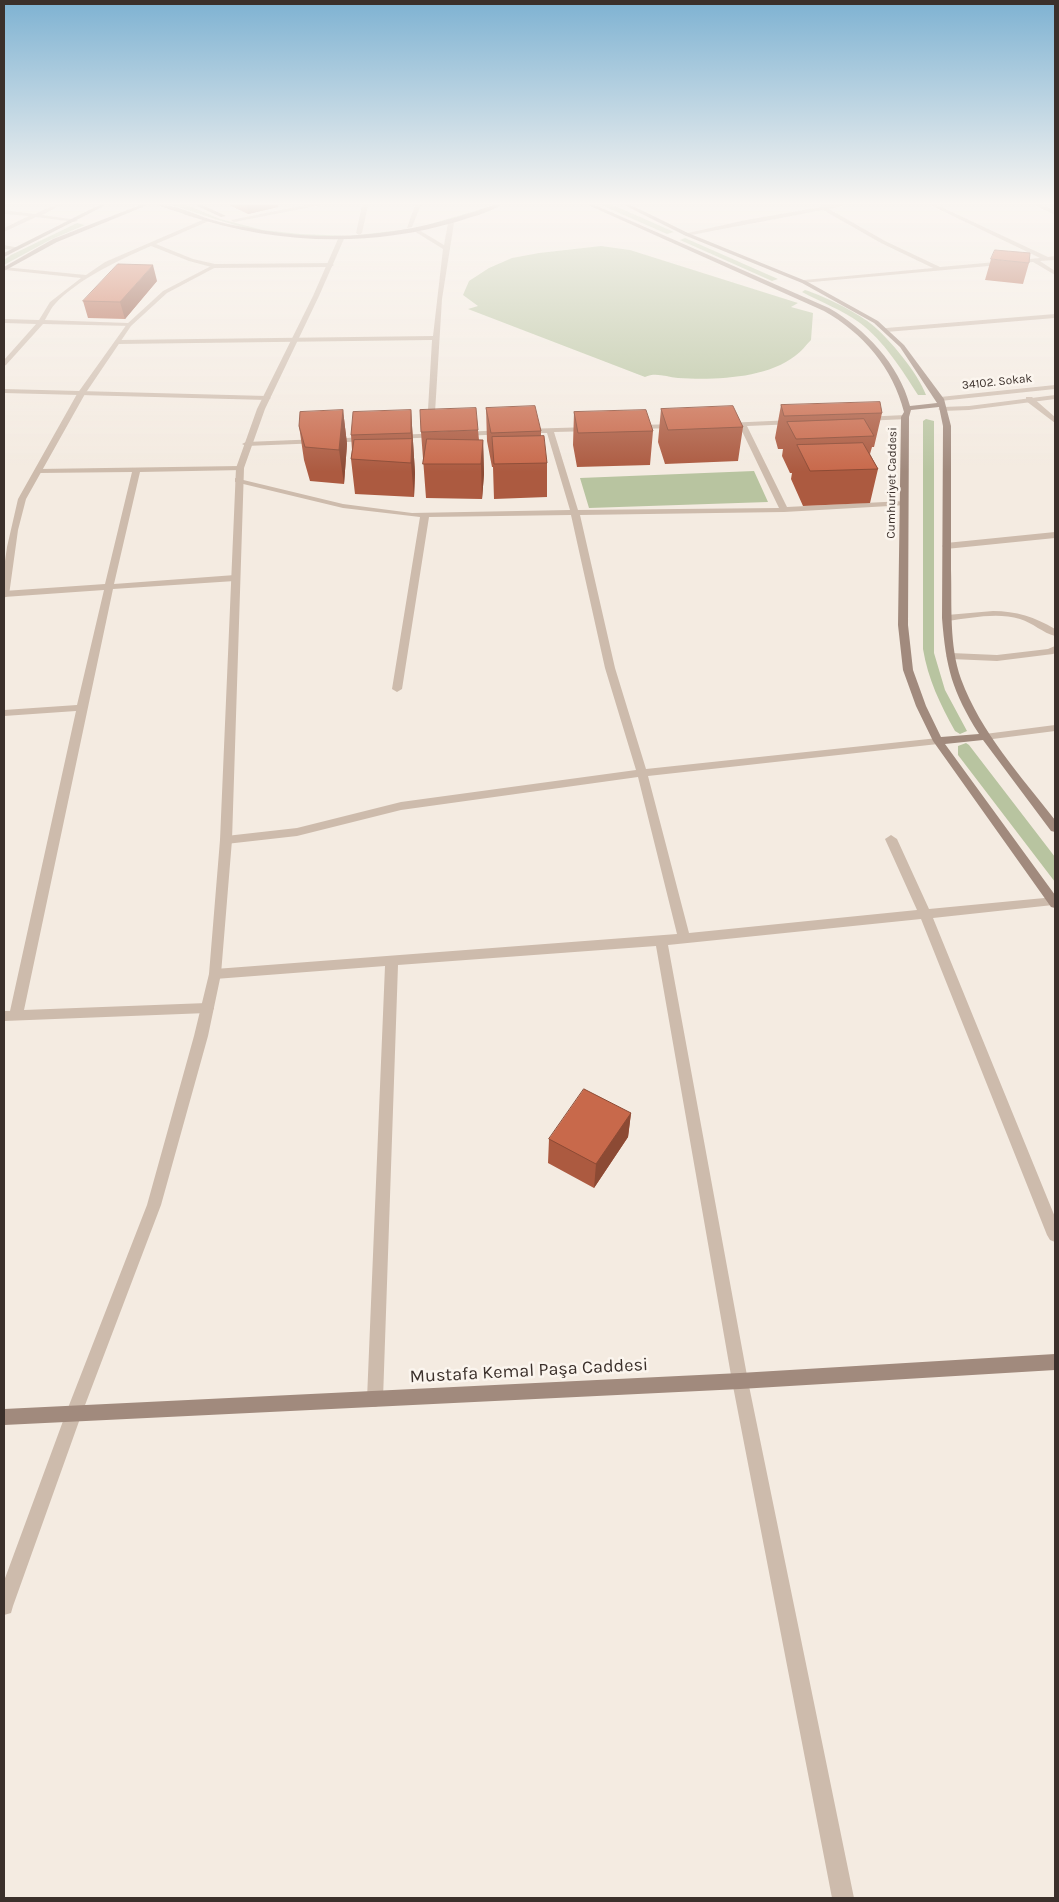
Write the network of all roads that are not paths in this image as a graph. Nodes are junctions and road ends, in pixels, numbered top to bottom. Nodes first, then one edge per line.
1 (64, 294) edge
2 (162, 294) edge
3 (317, 294) edge
4 (440, 294) edge
5 (792, 294) edge
6 (826, 294) edge
7 (1055, 316) edge
8 (4, 320) edge
9 (41, 322) junction
10 (129, 325) junction
11 (886, 330) junction
12 (436, 338) junction
13 (294, 339) junction
14 (118, 342) junction
15 (4, 364) edge
16 (1055, 388) edge
17 (4, 391) edge
18 (81, 394) junction
19 (1055, 397) edge
20 (267, 398) junction
21 (1029, 400) junction
22 (941, 404) junction
23 (908, 408) junction
24 (905, 417) junction
25 (857, 419) edge
26 (1055, 420) edge
27 (799, 422) edge
28 (742, 424) junction
29 (713, 425) edge
30 (684, 426) edge
31 (598, 428) edge
32 (626, 428) edge
33 (550, 430) junction
34 (431, 436) junction
35 (382, 438) edge
36 (392, 438) edge
37 (246, 444) junction
38 (38, 471) junction
39 (136, 471) junction
40 (239, 474) junction
41 (904, 503) junction
42 (784, 510) junction
43 (576, 512) junction
44 (425, 514) junction
45 (1051, 535) edge
46 (1055, 541) edge
47 (946, 546) junction
48 (235, 578) junction
49 (107, 586) junction
50 (4, 590) edge
51 (948, 618) junction
52 (1055, 633) edge
53 (1055, 649) edge
54 (951, 656) junction
55 (397, 689) dead end
56 (80, 708) junction
57 (4, 713) edge
58 (1055, 728) edge
59 (985, 736) junction
60 (938, 740) junction
61 (642, 773) junction
62 (1055, 828) edge
63 (892, 839) dead end
64 (226, 840) junction
65 (1054, 903) edge
66 (925, 914) junction
67 (684, 938) junction
68 (661, 941) junction
69 (392, 961) junction
70 (215, 974) junction
71 (207, 1008) junction
72 (10, 1016) edge
73 (1055, 1235) edge
74 (1055, 1362) edge
75 (740, 1381) junction
76 (375, 1399) junction
77 (74, 1413) junction
78 (4, 1417) edge
79 (4, 1606) edge
80 (843, 1898) edge

1 - 9 street
2 - 10 street
3 - 13 street
4 - 12 street
5 - 23 main road, Cumhuriyet Caddesi
6 - 11 main road
7 - 11 street
8 - 9 street
9 - 10 street
9 - 15 street
10 - 14 street
11 - 22 main road
12 - 13 street
12 - 34 street
13 - 14 street
13 - 20 street
14 - 18 street
16 - 22 street, 34102. Sokak
17 - 18 street
18 - 20 street
18 - 38 street
19 - 21 street, 34102. Sokak
20 - 37 street
21 - 22 street, 34102. Sokak
21 - 26 street
22 - 23 main road
22 - 47 main road
23 - 24 main road, Cumhuriyet Caddesi
24 - 25 street
24 - 41 main road, Cumhuriyet Caddesi
27 - 28 street
28 - 29 street
28 - 42 street
30 - 32 street
31 - 33 street
33 - 34 street
33 - 43 street
34 - 36 street
35 - 37 street
37 - 40 street
38 - 39 street
38 - 50 street
39 - 40 street
39 - 49 street
40 - 44 street
40 - 48 street
41 - 42 street
41 - 60 main road, Cumhuriyet Caddesi
42 - 43 street
43 - 44 street
43 - 61 street
44 - 55 street
45 - 46 street
45 - 47 street
47 - 51 main road
48 - 49 street
48 - 64 street
49 - 50 street
49 - 56 street
51 - 52 street
51 - 54 main road
53 - 54 street
54 - 59 main road
56 - 57 street
56 - 72 street
58 - 59 street
59 - 60 main road
59 - 62 main road
60 - 61 street
60 - 65 main road, Cumhuriyet Caddesi
61 - 64 street
61 - 67 street
63 - 66 street
64 - 70 street
65 - 66 street
66 - 67 street
66 - 73 street
67 - 68 street
68 - 69 street
68 - 75 street
69 - 70 street
69 - 76 street
70 - 71 street
71 - 72 street
71 - 77 street
74 - 75 main road, Mustafa Kemal Paşa Caddesi
75 - 76 main road, Mustafa Kemal Paşa Caddesi
75 - 80 street
76 - 77 main road, Mustafa Kemal Paşa Caddesi
77 - 78 main road, Mustafa Kemal Paşa Caddesi
77 - 79 street

